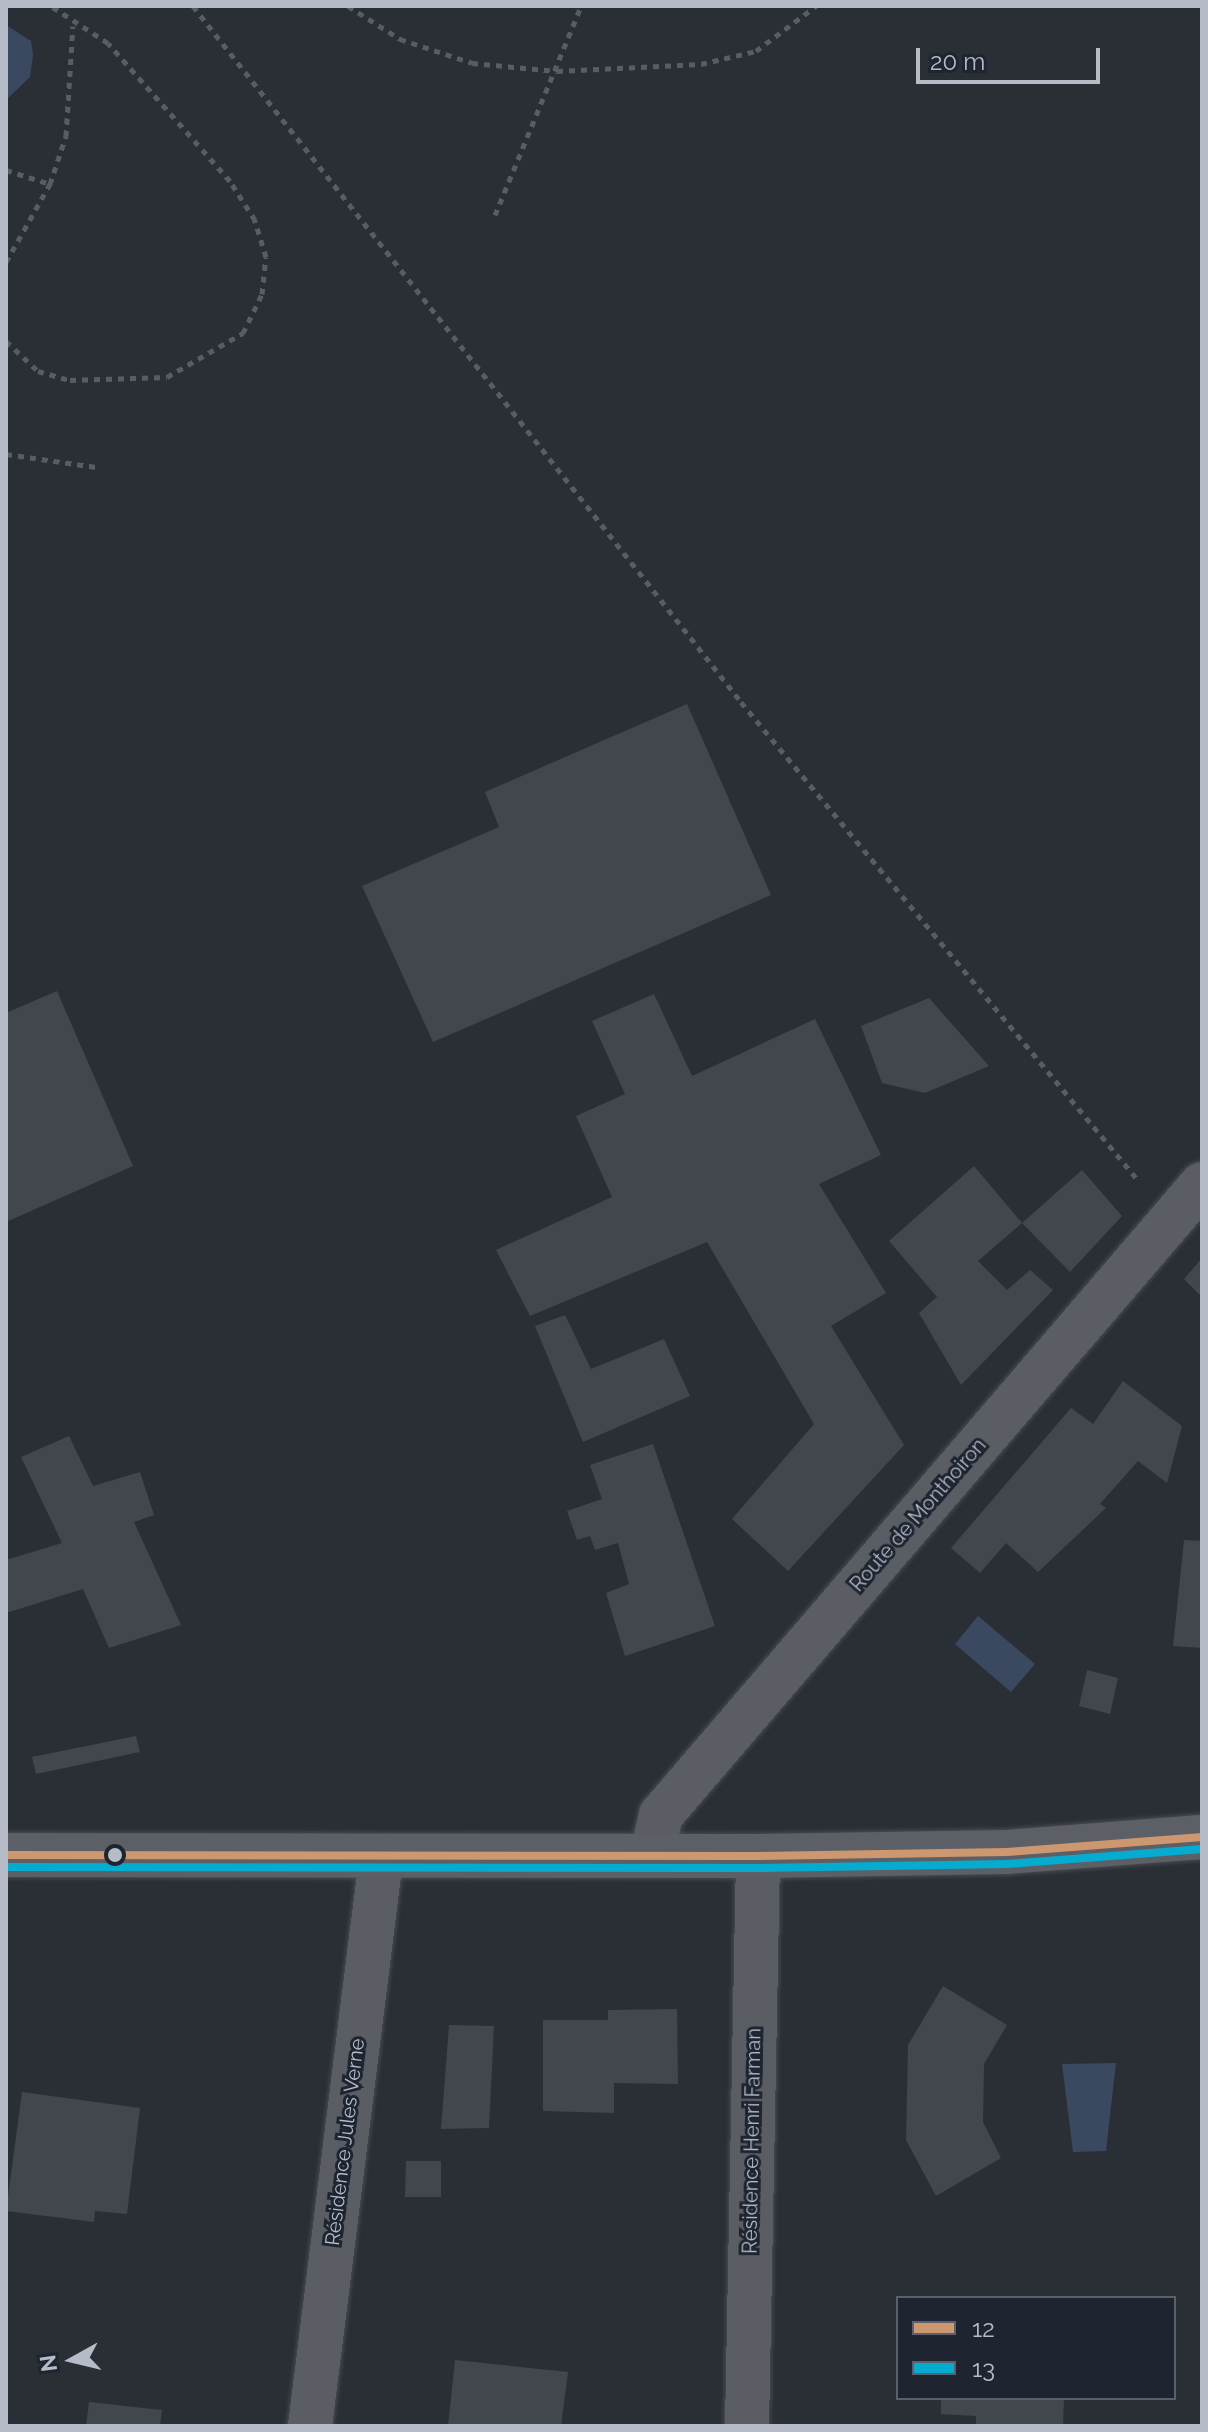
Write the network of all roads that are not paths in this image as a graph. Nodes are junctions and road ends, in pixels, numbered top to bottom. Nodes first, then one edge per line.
1 (1202, 1184) edge
2 (1202, 1837) edge
3 (652, 1854) junction
4 (6, 1855) edge
5 (758, 1856) junction
6 (381, 1859) junction
7 (310, 2426) edge
8 (747, 2426) edge

1 - 3 street, Route de Monthoiron
2 - 5 main road
3 - 5 main road
3 - 6 main road
4 - 6 main road
5 - 8 street, Résidence Henri Farman
6 - 7 street, Résidence Jules Verne

